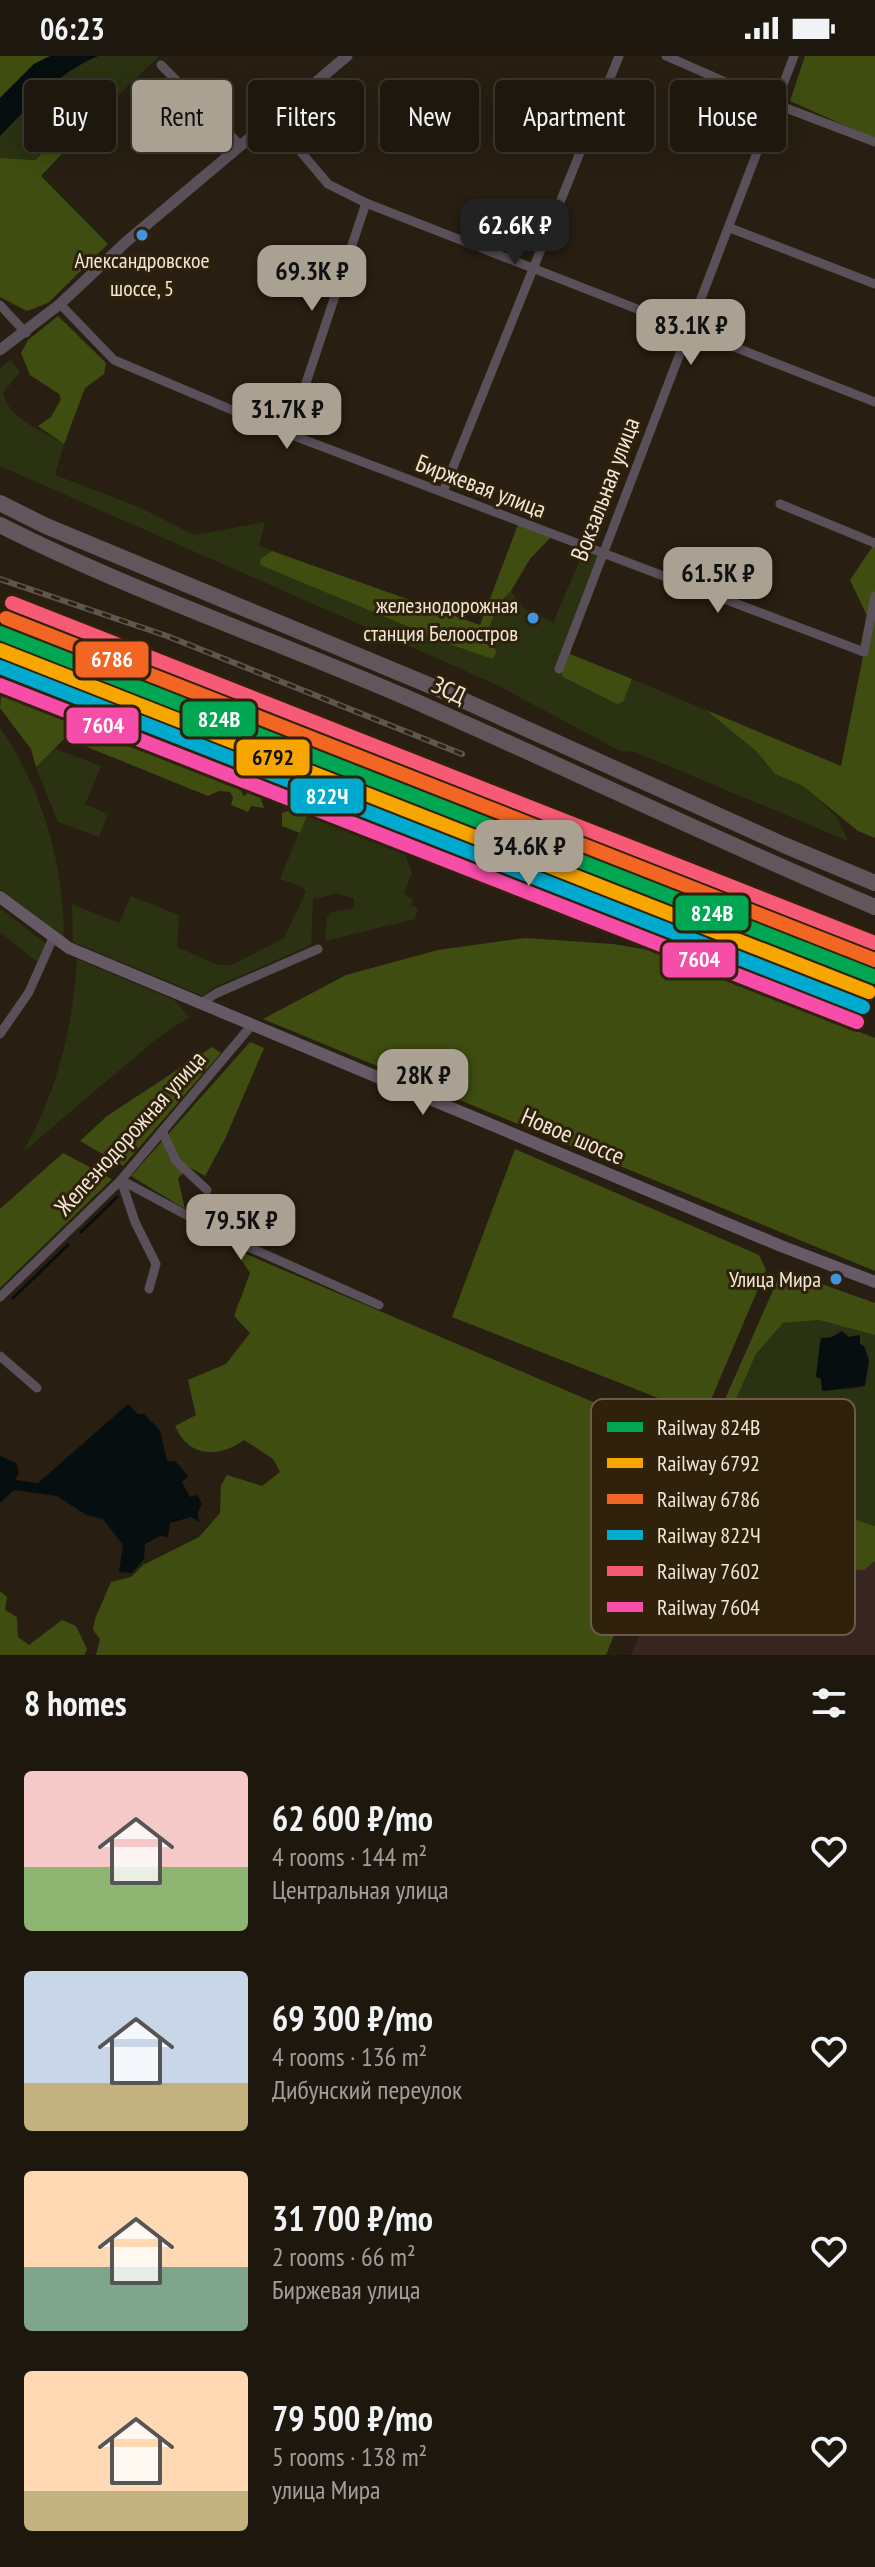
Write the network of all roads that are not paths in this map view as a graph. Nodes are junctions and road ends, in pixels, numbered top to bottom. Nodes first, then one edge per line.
1 (347, 56) edge
2 (619, 56) edge
3 (666, 56) edge
4 (794, 56) edge
5 (161, 65) dead end
6 (319, 80) edge
7 (721, 80) edge
8 (786, 80) edge
9 (786, 108) edge
10 (248, 140) edge
11 (875, 142) edge
12 (241, 146) junction
13 (301, 152) edge
14 (760, 152) edge
15 (366, 203) junction
16 (730, 228) junction
17 (532, 268) junction
18 (875, 284) edge
19 (60, 304) junction
20 (0, 305) edge
21 (689, 328) junction
22 (26, 333) junction
23 (0, 350) edge
24 (875, 402) edge
25 (289, 434) junction
26 (443, 492) junction
27 (0, 503) edge
28 (780, 504) dead end
29 (0, 525) edge
30 (875, 543) edge
31 (601, 554) junction
32 (875, 596) edge
33 (872, 624) edge
34 (559, 669) dead end
35 (875, 883) edge
36 (0, 897) edge
37 (875, 907) edge
38 (53, 938) junction
39 (318, 949) dead end
40 (201, 1003) junction
41 (251, 1026) junction
42 (0, 1034) edge
43 (162, 1131) junction
44 (121, 1180) junction
45 (207, 1190) dead end
46 (875, 1282) edge
47 (149, 1289) dead end
48 (0, 1297) edge
49 (379, 1305) dead end
50 (0, 1356) edge
51 (37, 1388) dead end

1 - 6 street
2 - 17 street
3 - 7 street
4 - 8 street, Вокзальная улица
5 - 12 street
9 - 11 street
10 - 12 street
12 - 19 street
13 - 15 street
14 - 16 street, Вокзальная улица
15 - 17 street
15 - 25 street
16 - 18 street
16 - 21 street, Вокзальная улица
17 - 21 street
17 - 26 street
19 - 22 street
19 - 25 street, Биржевая улица
20 - 22 street
21 - 24 street
21 - 31 street, Вокзальная улица
22 - 23 street
25 - 26 street, Биржевая улица
26 - 31 street, Биржевая улица
27 - 35 highway, ЗСД
28 - 30 street
29 - 37 highway, ЗСД
31 - 33 street, Биржевая улица
31 - 34 street, Вокзальная улица
32 - 33 street
36 - 38 main road, Новое шоссе
38 - 40 main road, Новое шоссе
38 - 42 street
39 - 40 street
40 - 41 main road, Новое шоссе
41 - 43 street, Железнодорожная улица
41 - 46 main road, Новое шоссе
43 - 44 street, Железнодорожная улица
43 - 45 street
44 - 47 street
44 - 48 street, Железнодорожная улица
44 - 49 street
50 - 51 street

